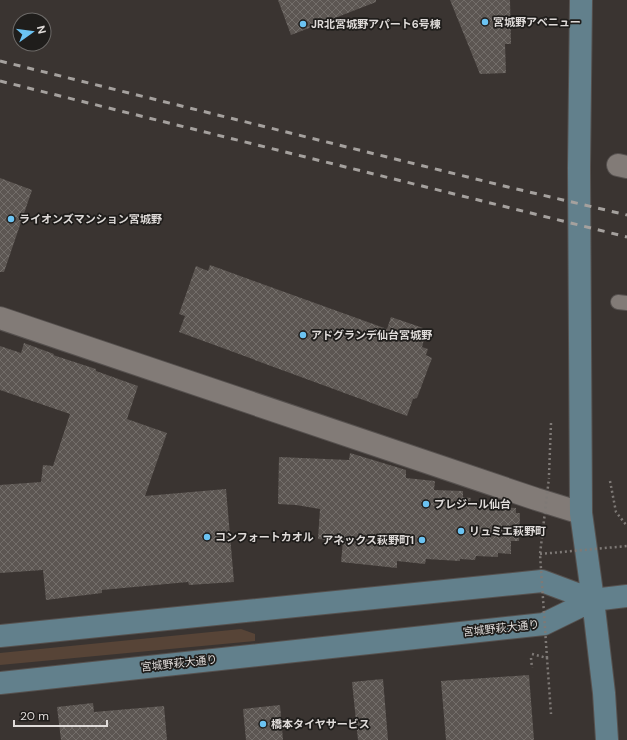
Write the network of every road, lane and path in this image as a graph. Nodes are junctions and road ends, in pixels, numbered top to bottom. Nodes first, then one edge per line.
1 (581, 0) edge
2 (0, 318) edge
3 (551, 423) dead end
4 (610, 481) dead end
5 (581, 513) junction
6 (627, 526) edge
7 (627, 546) edge
8 (540, 554) junction
9 (627, 596) edge
10 (593, 600) junction
11 (0, 636) edge
12 (531, 658) dead end
13 (532, 668) dead end
14 (0, 683) edge
15 (551, 714) dead end
16 (607, 740) edge

1 - 5 street
2 - 5 street
3 - 8 path, bridge
4 - 6 path
5 - 10 street
7 - 8 path, bridge
8 - 15 path, bridge
9 - 10 street
10 - 11 street
10 - 14 street, 宮城野萩大通り
10 - 16 street
12 - 13 path

